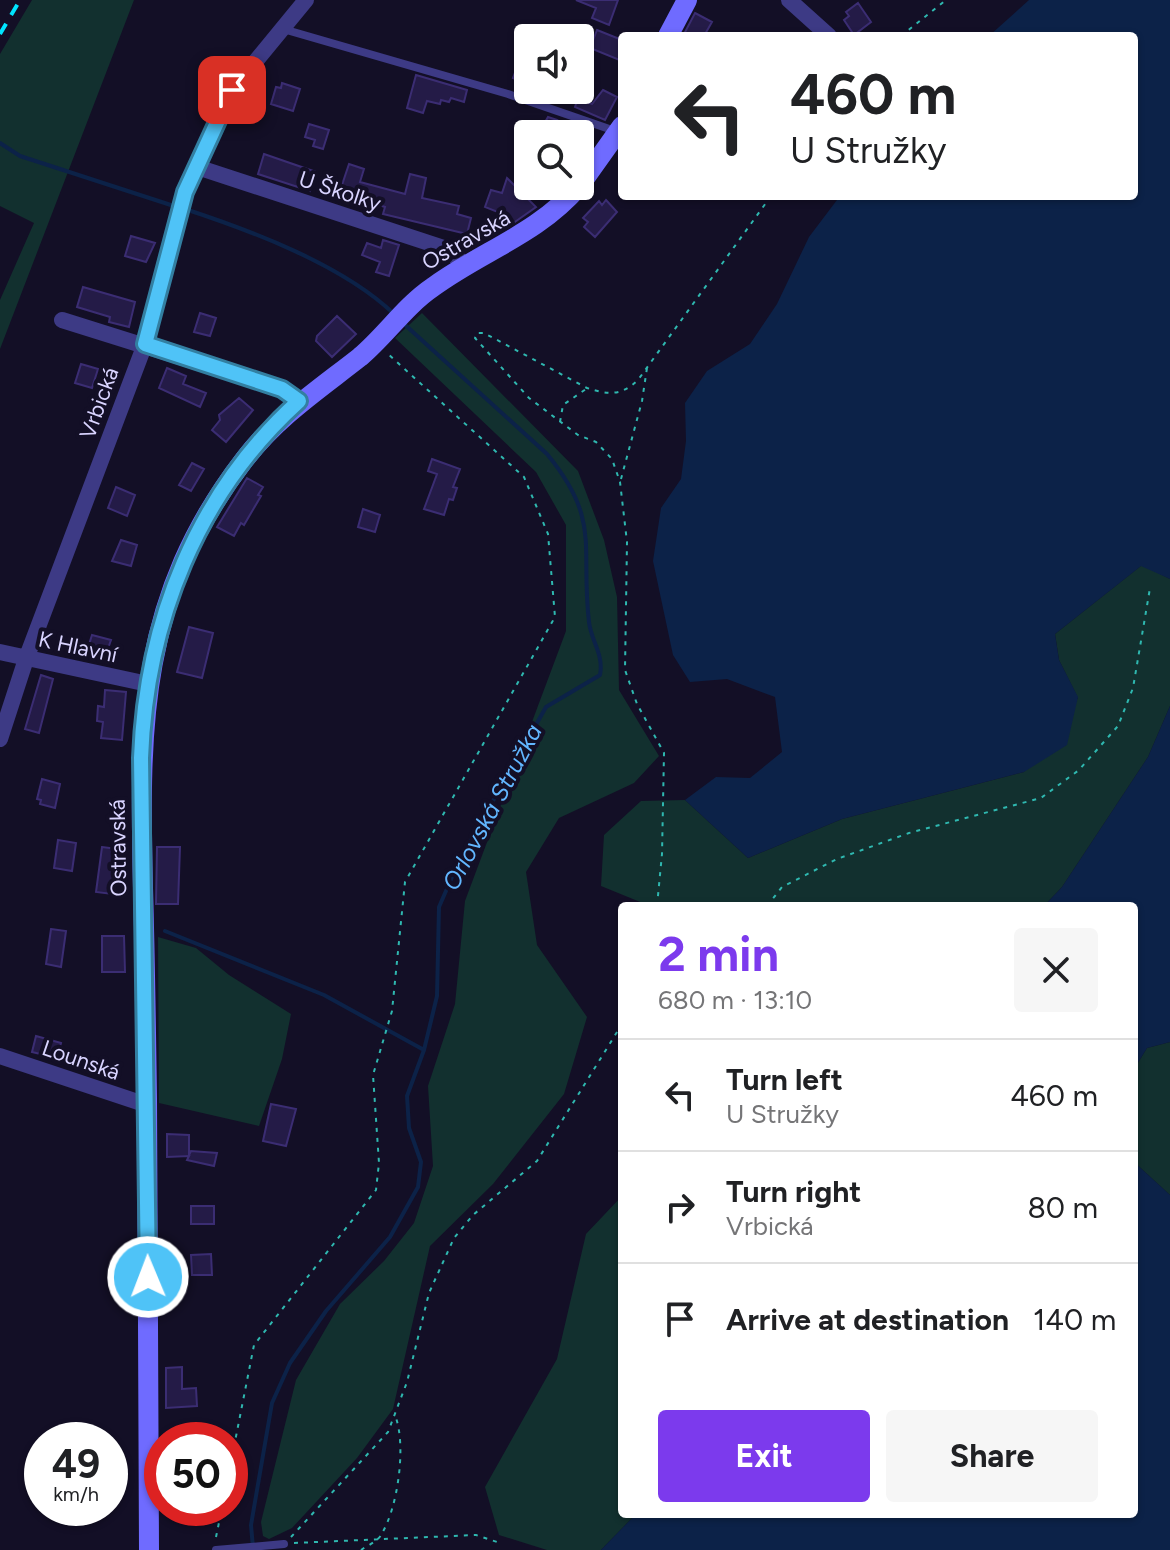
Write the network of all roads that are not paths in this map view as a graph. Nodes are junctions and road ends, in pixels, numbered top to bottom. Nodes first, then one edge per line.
1 (306, 0) edge
2 (687, 0) edge
3 (789, 0) edge
4 (280, 28) junction
5 (670, 32) edge
6 (825, 32) edge
7 (618, 128) edge
8 (618, 132) edge
9 (594, 166) edge
10 (197, 167) junction
11 (564, 200) edge
12 (466, 265) junction
13 (62, 320) dead end
14 (145, 344) junction
15 (299, 401) junction
16 (0, 652) edge
17 (26, 659) junction
18 (148, 684) junction
19 (0, 739) edge
20 (0, 1056) edge
21 (147, 1105) junction
22 (284, 1544) road end
23 (149, 1550) edge
24 (215, 1550) edge

1 - 4 street, Vrbická
2 - 5 main road
3 - 6 street
4 - 7 lane
4 - 10 street, Vrbická
8 - 9 main road, Ostravská
10 - 12 street, U Školky
10 - 14 street, Vrbická
11 - 12 main road, Ostravská
12 - 15 main road, Ostravská
13 - 14 street
14 - 15 street
14 - 17 street, Vrbická
15 - 18 main road, Ostravská
16 - 17 street, K Hlavní
17 - 18 street, K Hlavní
17 - 19 street, Vrbická
18 - 21 main road, Ostravská
20 - 21 street, Lounská
21 - 23 main road, Ostravská
22 - 24 lane

